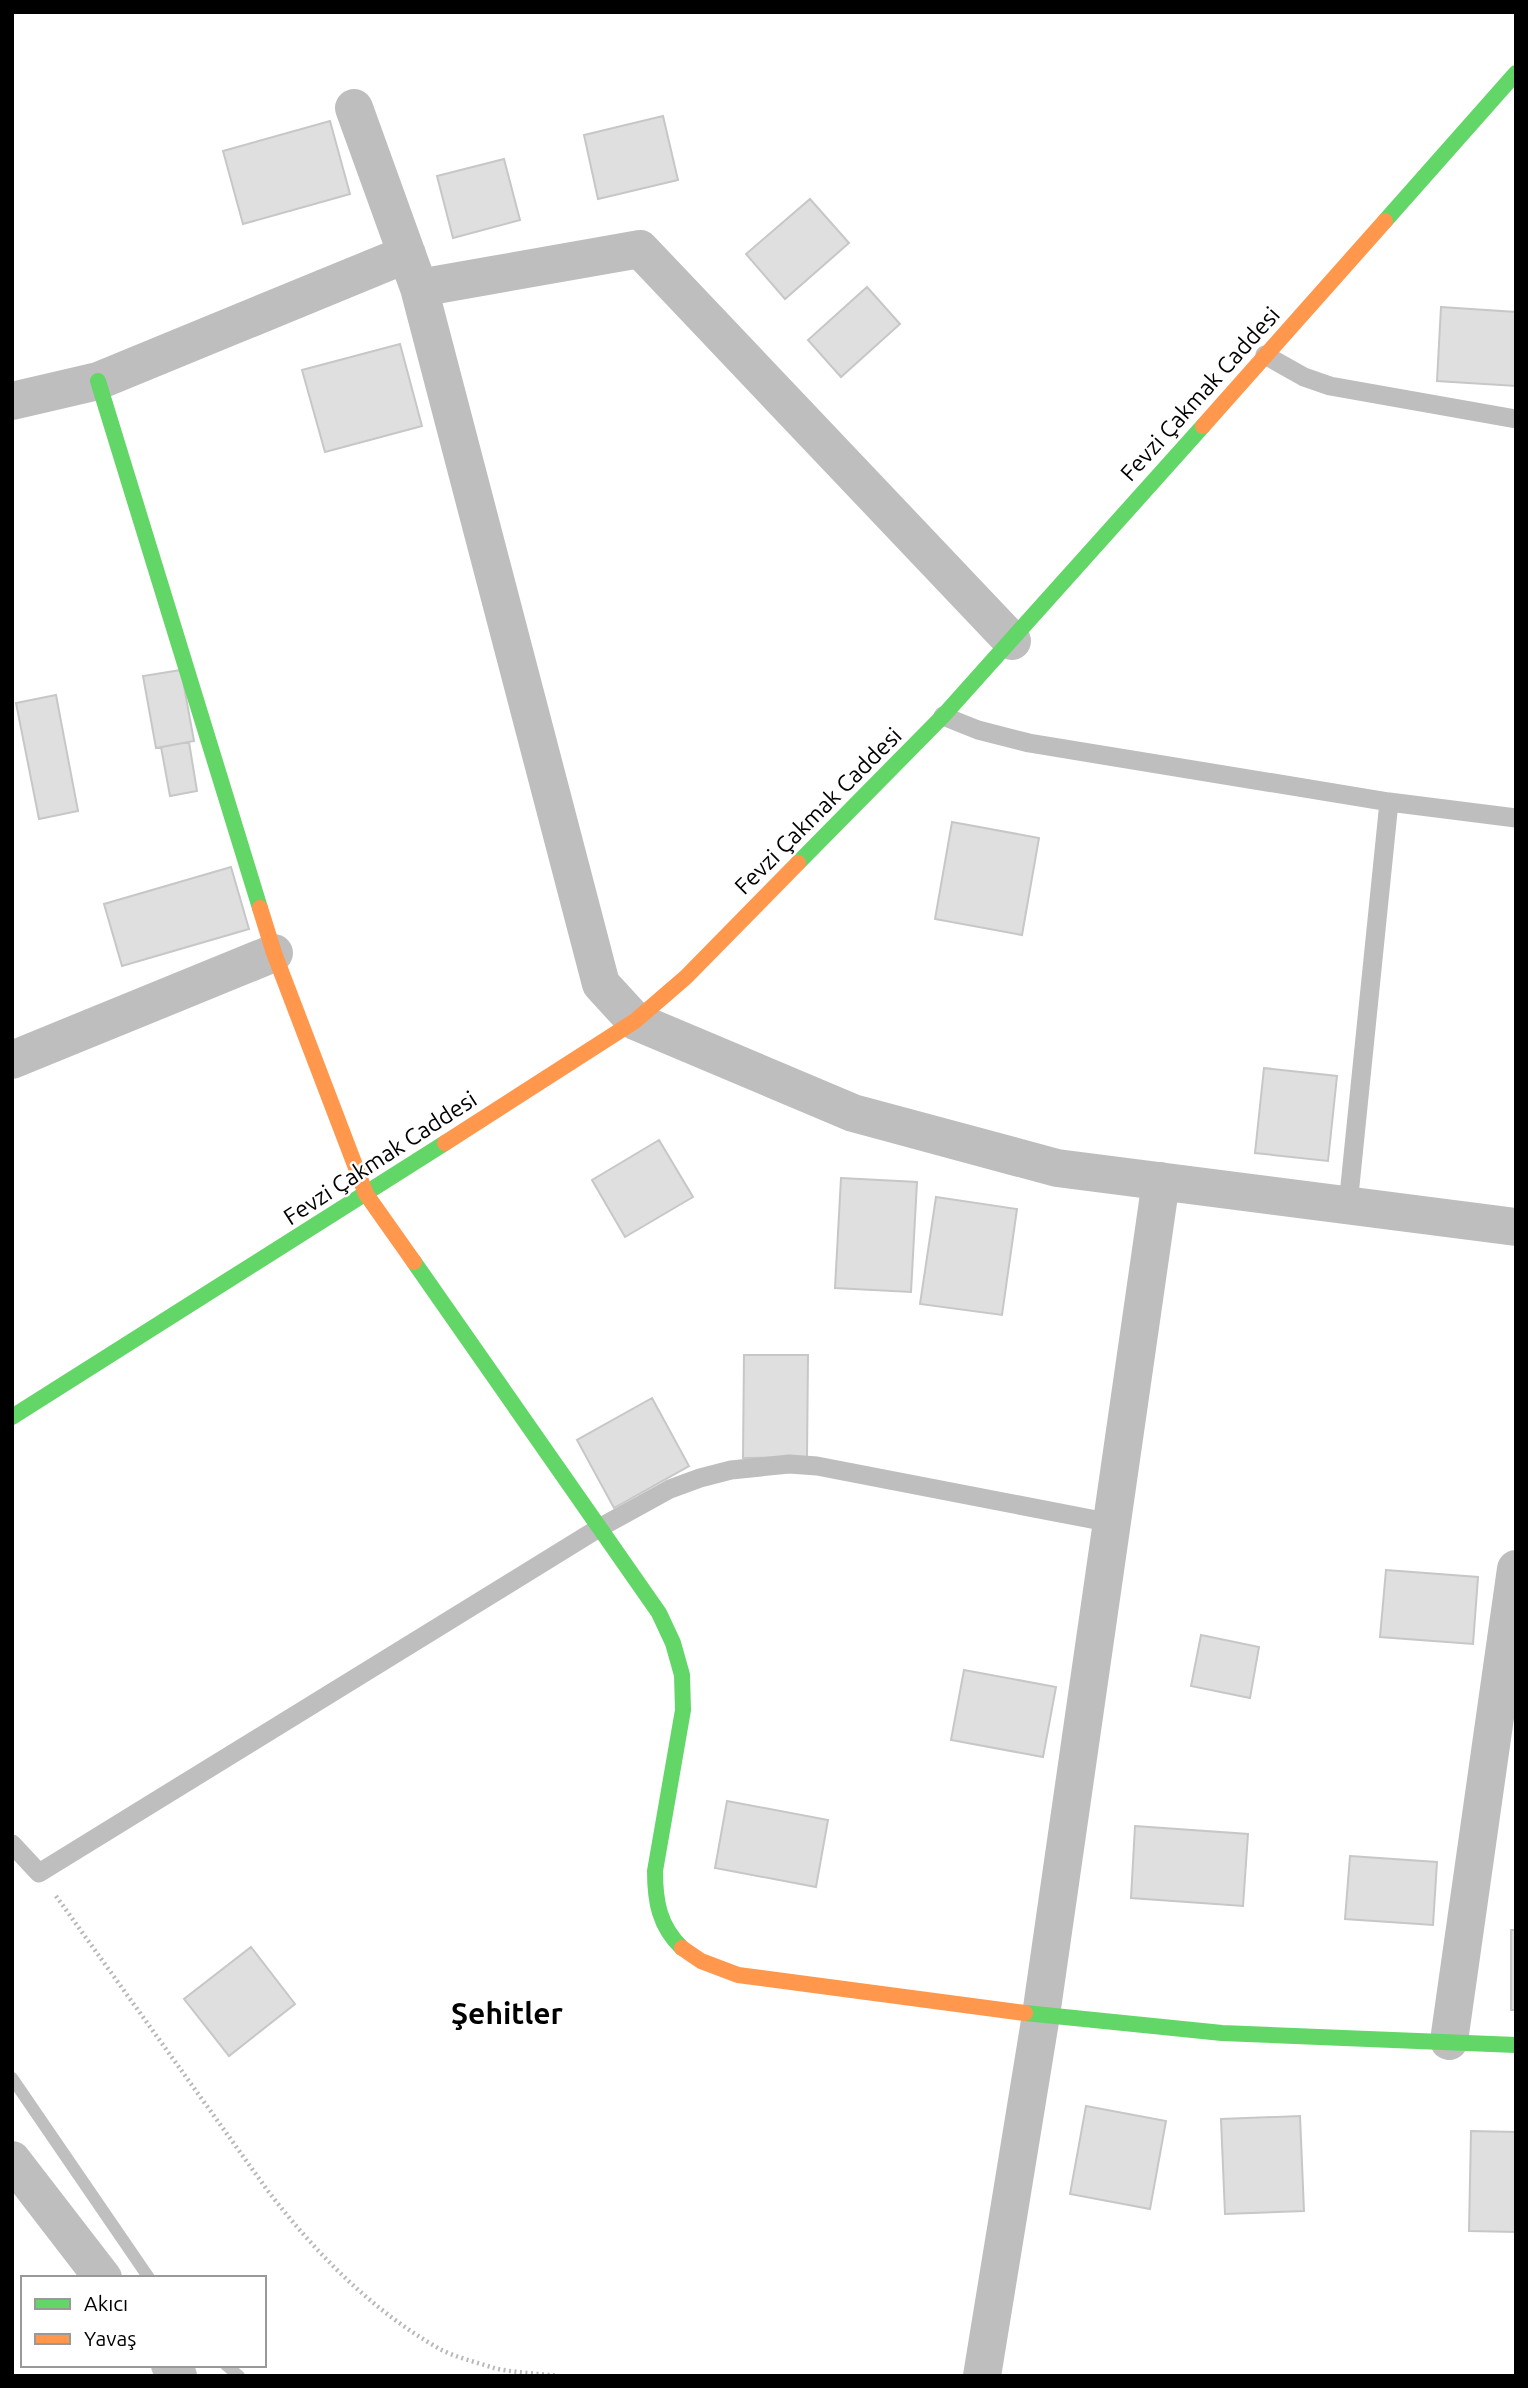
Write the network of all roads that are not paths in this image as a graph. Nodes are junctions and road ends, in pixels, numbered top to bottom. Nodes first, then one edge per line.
1 (1516, 73) edge
2 (354, 108) dead end
3 (413, 271) junction
4 (1265, 355) junction
5 (97, 381) junction
6 (12, 401) edge
7 (1516, 419) edge
8 (1012, 641) junction
9 (943, 716) junction
10 (1390, 802) junction
11 (1516, 818) edge
12 (274, 953) junction
13 (635, 1021) junction
14 (12, 1060) edge
15 (1161, 1181) junction
16 (366, 1194) junction
17 (1348, 1205) junction
18 (1516, 1227) edge
19 (12, 1417) edge
20 (1112, 1523) junction
21 (599, 1528) junction
22 (1516, 1569) edge
23 (12, 1844) edge
24 (1041, 2015) junction
25 (1449, 2041) junction
26 (1516, 2045) edge
27 (12, 2160) edge
28 (101, 2276) edge
29 (982, 2376) edge

1 - 4 street, Fevzi Çakmak Caddesi
2 - 3 street
3 - 5 street
3 - 8 street
3 - 13 street
4 - 7 lane
4 - 8 street, Fevzi Çakmak Caddesi
5 - 6 street
5 - 12 street
8 - 9 street, Fevzi Çakmak Caddesi
9 - 10 lane
9 - 13 street, Fevzi Çakmak Caddesi
10 - 11 lane
10 - 17 lane
12 - 14 street
12 - 16 street
13 - 15 street
13 - 16 street, Fevzi Çakmak Caddesi
15 - 17 street
15 - 20 street
16 - 19 street, Fevzi Çakmak Caddesi
16 - 21 street
17 - 18 street
20 - 21 lane
20 - 24 street
21 - 23 lane
21 - 24 street
22 - 25 street
24 - 25 street
24 - 29 street
25 - 26 street
27 - 28 street

